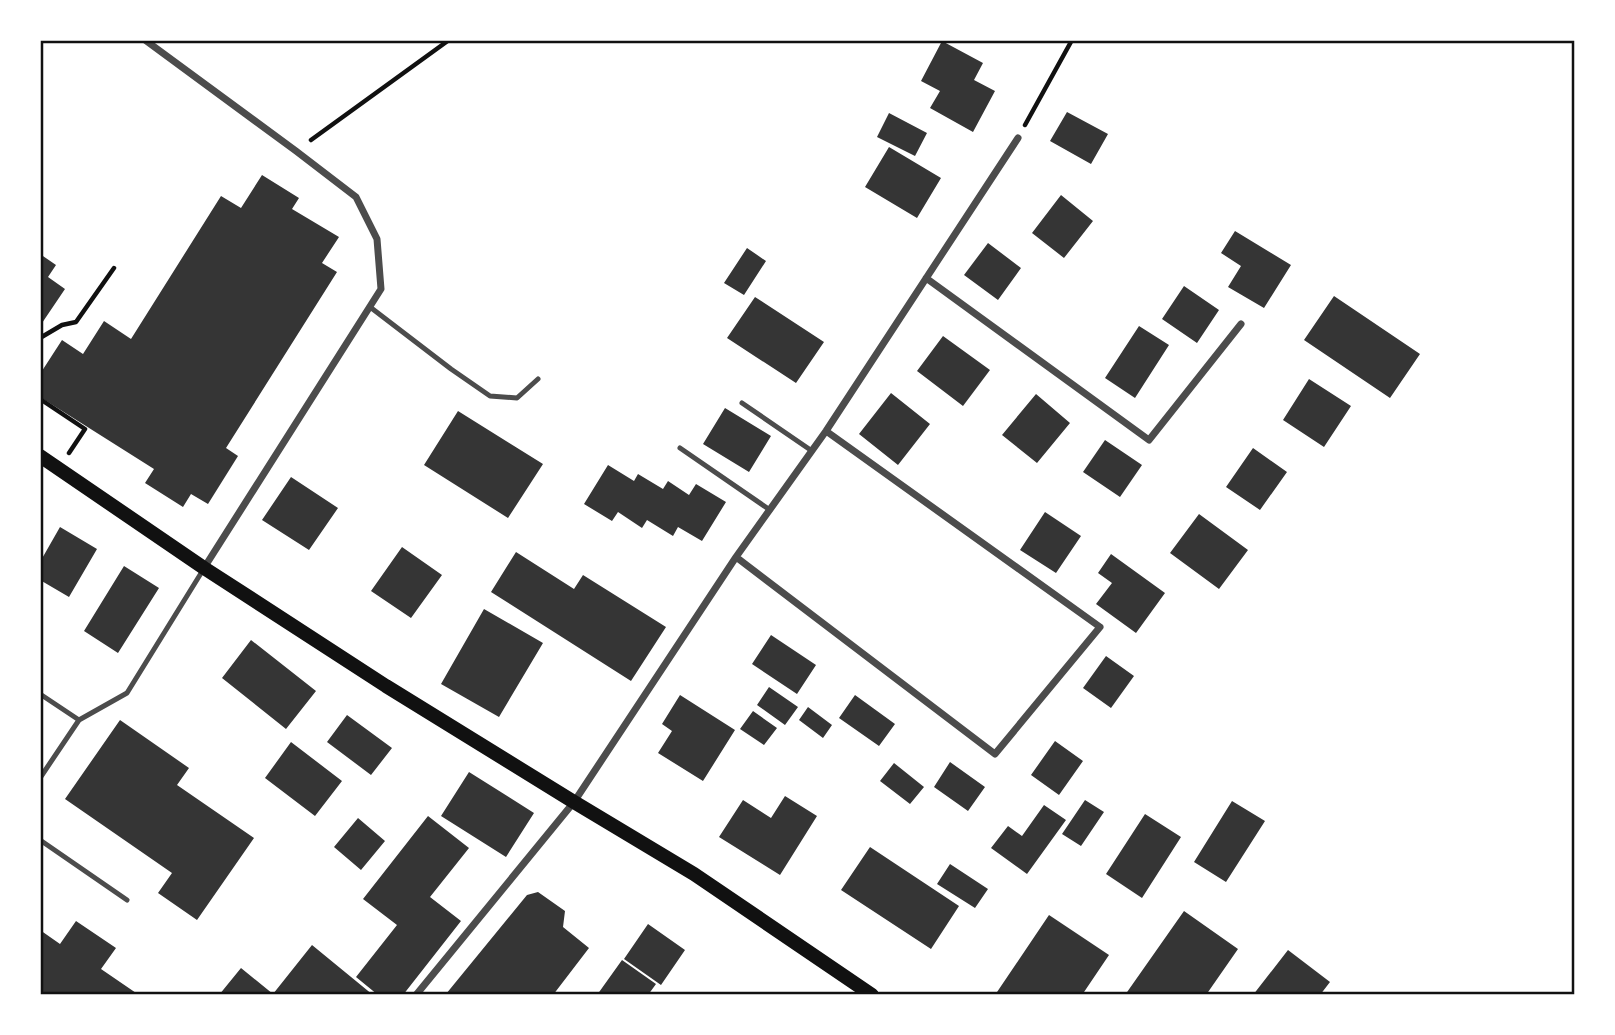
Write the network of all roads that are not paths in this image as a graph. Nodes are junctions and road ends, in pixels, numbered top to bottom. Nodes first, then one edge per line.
1 (145, 40) edge
2 (1018, 138) road end
3 (926, 278) junction
4 (370, 307) junction
5 (1241, 324) dead end
6 (538, 379) dead end
7 (742, 403) dead end
8 (827, 430) junction
9 (680, 448) dead end
10 (812, 452) junction
11 (40, 456) edge
12 (770, 510) junction
13 (736, 557) junction
14 (204, 568) junction
15 (40, 694) edge
16 (79, 720) junction
17 (40, 778) edge
18 (574, 802) junction
19 (40, 839) edge
20 (127, 900) dead end
21 (416, 995) edge
22 (872, 995) edge

1 - 4 street
2 - 3 street
3 - 5 street
3 - 8 street
4 - 6 lane
4 - 14 street
7 - 10 lane
8 - 10 street
8 - 13 street
9 - 12 lane
10 - 12 street
11 - 14 main road
12 - 13 street
13 - 18 street
14 - 16 lane
14 - 18 main road
15 - 16 lane
16 - 17 lane
18 - 21 street
18 - 22 main road
19 - 20 lane

